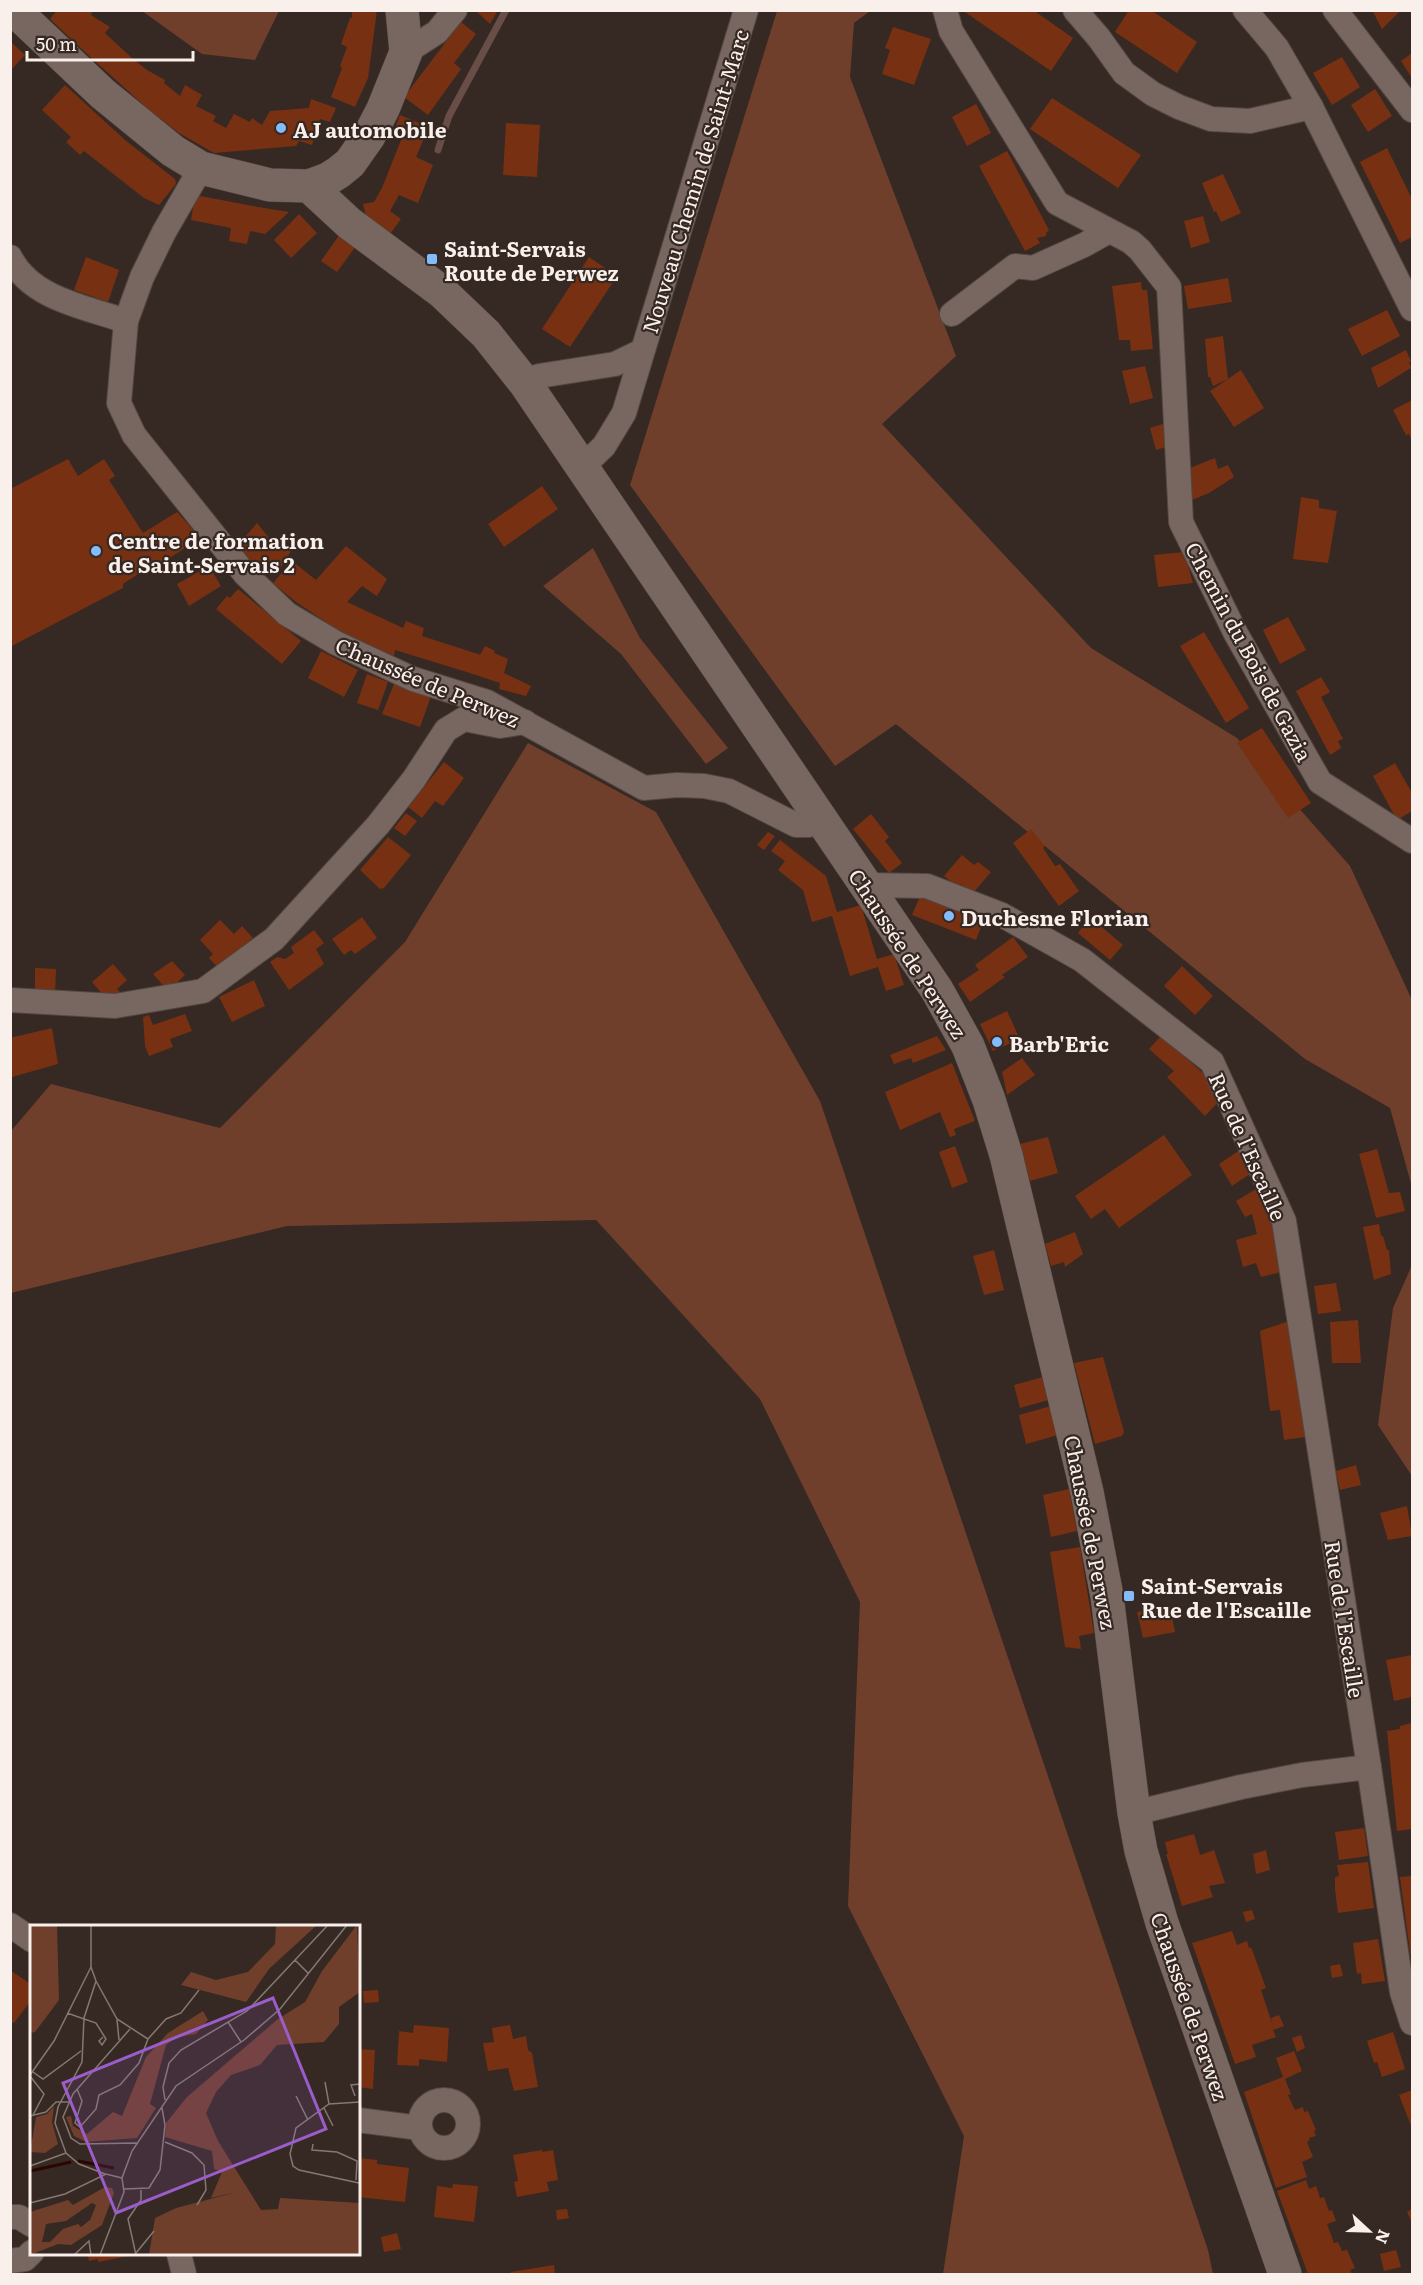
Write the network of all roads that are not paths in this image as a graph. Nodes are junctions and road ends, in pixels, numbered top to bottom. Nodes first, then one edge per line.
1 (14, 10) edge
2 (402, 10) edge
3 (455, 10) edge
4 (746, 10) edge
5 (1075, 10) edge
6 (1245, 10) edge
7 (1335, 10) edge
8 (948, 21) edge
9 (406, 52) junction
10 (1311, 107) junction
11 (1413, 110) edge
12 (201, 168) junction
13 (309, 186) junction
14 (1109, 231) junction
15 (10, 257) edge
16 (1413, 309) edge
17 (952, 314) dead end
18 (126, 321) junction
19 (642, 351) junction
20 (525, 383) junction
21 (583, 466) junction
22 (525, 723) junction
23 (821, 821) junction
24 (1413, 841) edge
25 (866, 885) junction
26 (10, 1000) edge
27 (1369, 1767) junction
28 (1134, 1813) junction
29 (10, 1925) edge
30 (30, 1939) edge
31 (1413, 2023) edge
32 (360, 2120) edge
33 (420, 2128) dead end
34 (10, 2217) edge
35 (30, 2224) edge
36 (30, 2254) edge
37 (179, 2255) edge
38 (10, 2261) edge
39 (184, 2274) edge
40 (1285, 2274) edge

1 - 12 main road
2 - 9 main road
3 - 9 street
4 - 19 street, Nouveau Chemin de Saint-Marc
5 - 10 street
6 - 10 street
7 - 11 street
8 - 14 street, Chemin du Bois de Gazia
9 - 13 main road
10 - 16 street
12 - 13 main road
12 - 18 street, Chaussée de Perwez
13 - 20 main road, Chaussée de Perwez
14 - 17 street
14 - 24 street, Chemin du Bois de Gazia
15 - 18 street
18 - 22 street, Chaussée de Perwez
19 - 20 street, Nouveau Chemin de Saint-Marc
19 - 21 street, Nouveau Chemin de Saint-Marc
20 - 21 main road, Chaussée de Perwez
21 - 23 main road, Chaussée de Perwez
22 - 23 street, Chaussée de Perwez
22 - 26 street
23 - 25 main road, Chaussée de Perwez
25 - 27 street, Rue de l'Escaille
25 - 28 main road, Chaussée de Perwez
27 - 28 street
27 - 31 street, Rue de l'Escaille
28 - 40 main road, Chaussée de Perwez
29 - 30 street
32 - 33 street
34 - 35 street
36 - 38 street
37 - 39 street

